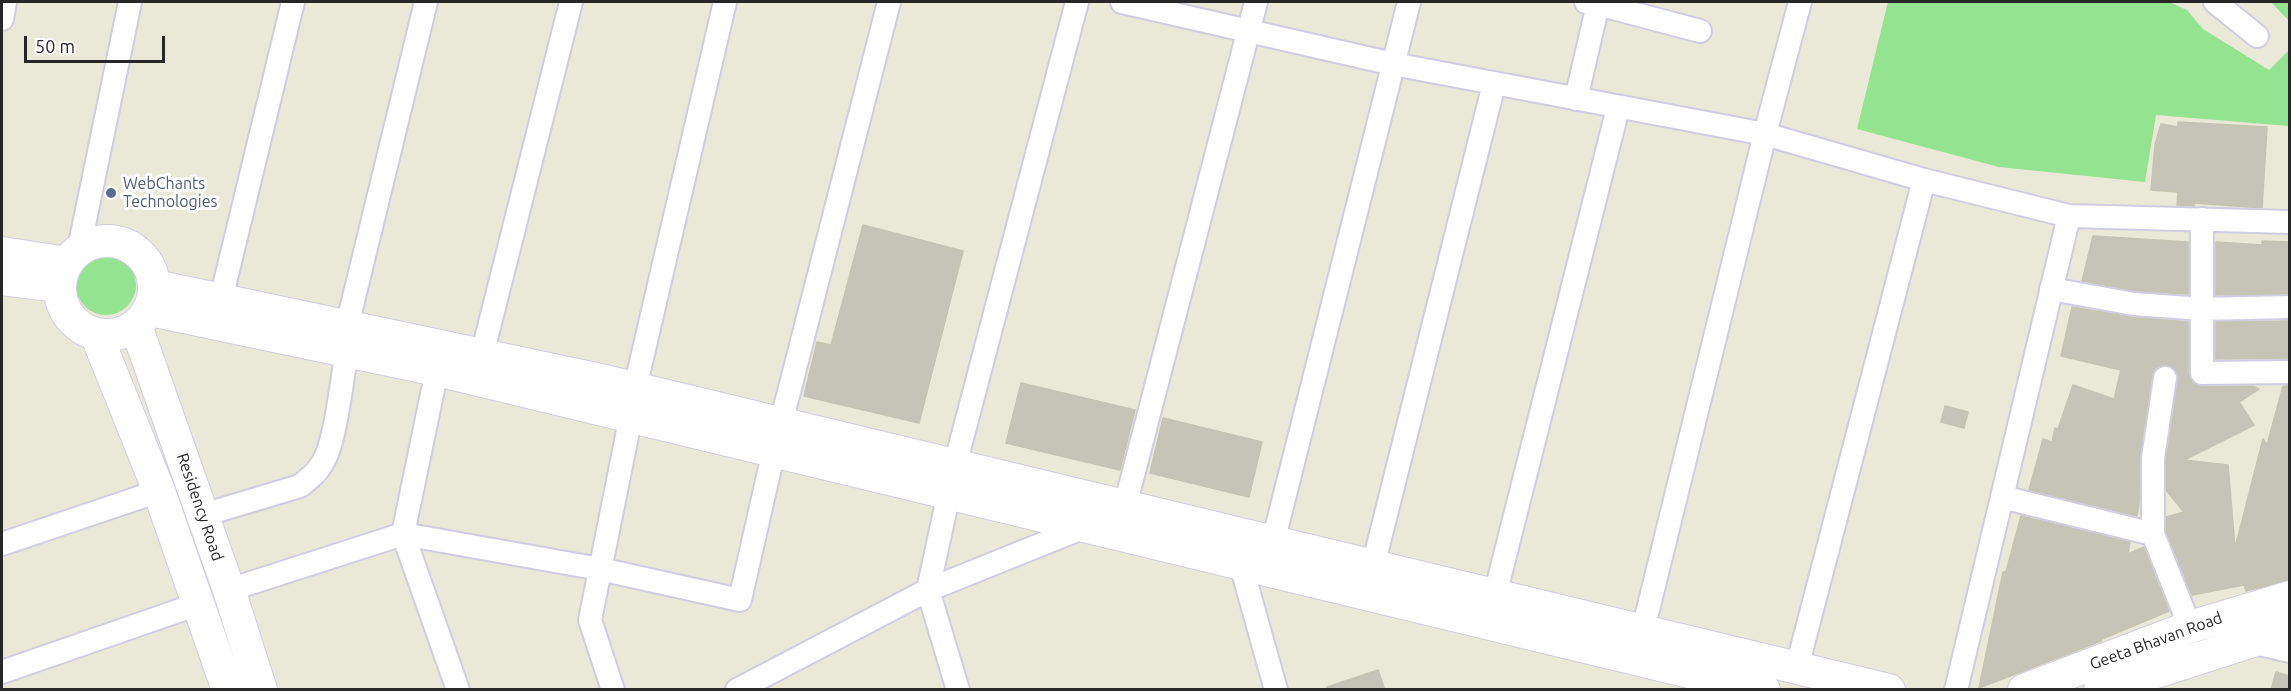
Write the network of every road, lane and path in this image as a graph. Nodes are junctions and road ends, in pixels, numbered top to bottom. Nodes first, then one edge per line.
1 (5, 2) edge
2 (130, 2) edge
3 (293, 2) edge
4 (426, 2) edge
5 (571, 2) edge
6 (725, 2) edge
7 (890, 2) edge
8 (1077, 2) edge
9 (1122, 2) edge
10 (1256, 2) edge
11 (1409, 2) edge
12 (1594, 2) edge
13 (1800, 2) edge
14 (2215, 2) edge
15 (2, 19) edge
16 (1249, 30) junction
17 (1700, 31) dead end
18 (2257, 36) dead end
19 (1393, 64) junction
20 (1494, 84) junction
21 (1576, 99) junction
22 (1618, 108) junction
23 (1764, 134) junction
24 (1924, 180) junction
25 (2069, 216) junction
26 (2202, 219) junction
27 (2289, 222) edge
28 (2, 253) edge
29 (68, 266) junction
30 (2, 279) edge
31 (2051, 289) junction
32 (221, 299) junction
33 (147, 307) junction
34 (2289, 307) edge
35 (2202, 309) junction
36 (96, 334) junction
37 (347, 338) junction
38 (482, 355) junction
39 (437, 370) junction
40 (2289, 372) edge
41 (2165, 378) dead end
42 (633, 402) junction
43 (777, 437) junction
44 (952, 479) junction
45 (159, 491) junction
46 (2002, 497) junction
47 (1125, 506) junction
48 (203, 515) junction
49 (1087, 526) junction
50 (403, 534) junction
51 (2153, 534) junction
52 (2, 544) edge
53 (1254, 547) junction
54 (1373, 566) junction
55 (600, 569) junction
56 (229, 590) junction
57 (928, 590) junction
58 (1495, 595) junction
59 (2289, 597) edge
60 (198, 604) junction
61 (2190, 627) junction
62 (2289, 629) edge
63 (1643, 630) junction
64 (2249, 641) junction
65 (2289, 651) edge
66 (1797, 668) junction
67 (2, 672) edge
68 (1273, 689) edge
69 (228, 690) edge
70 (261, 690) edge
71 (458, 690) edge
72 (613, 690) edge
73 (736, 690) edge
74 (958, 690) edge
75 (1764, 690) edge
76 (1889, 690) edge
77 (1956, 690) edge
78 (2024, 690) edge
79 (2100, 690) edge

1 - 15 street
2 - 29 street
3 - 32 street
4 - 37 street
5 - 38 street
6 - 42 street
7 - 43 street
8 - 44 street
9 - 16 street
10 - 16 street
11 - 19 street
12 - 17 street
12 - 21 street
13 - 23 street
14 - 18 street
16 - 19 street
16 - 47 street
19 - 20 street
19 - 53 street
20 - 21 street
20 - 54 street
21 - 22 street
22 - 23 street
22 - 58 street
23 - 24 street
23 - 63 street
24 - 25 street
24 - 66 street
25 - 26 street
25 - 31 street
26 - 27 street
26 - 35 street
28 - 29 main road
29 - 30 main road
29 - 33 main road
29 - 36 main road
31 - 35 street
31 - 46 street
32 - 33 main road
32 - 37 main road
33 - 36 main road
33 - 37 main road
33 - 48 main road, Residency Road
34 - 35 street
35 - 40 street
36 - 45 main road, Residency Road
37 - 38 main road
37 - 39 main road
37 - 48 street
38 - 42 main road
39 - 42 main road
39 - 50 street
41 - 51 street
42 - 43 main road
42 - 55 street
43 - 44 main road
43 - 55 street
44 - 47 main road
44 - 49 main road
44 - 57 street
45 - 52 street
45 - 60 main road, Residency Road
46 - 51 street
46 - 77 street
47 - 53 main road
48 - 56 main road, Residency Road
49 - 53 main road
49 - 57 street
50 - 55 street
50 - 56 street
50 - 71 street
51 - 61 street
53 - 54 main road
53 - 68 street
53 - 75 main road
54 - 58 main road
55 - 72 street
56 - 70 main road, Residency Road
57 - 73 street
57 - 74 street
58 - 63 main road
59 - 61 main road, Geeta Bhavan Road
60 - 67 street
60 - 69 main road, Residency Road
61 - 78 main road, Geeta Bhavan Road
62 - 64 main road, Geeta Bhavan Road
63 - 66 main road
64 - 65 street
64 - 79 main road, Geeta Bhavan Road
66 - 76 main road

